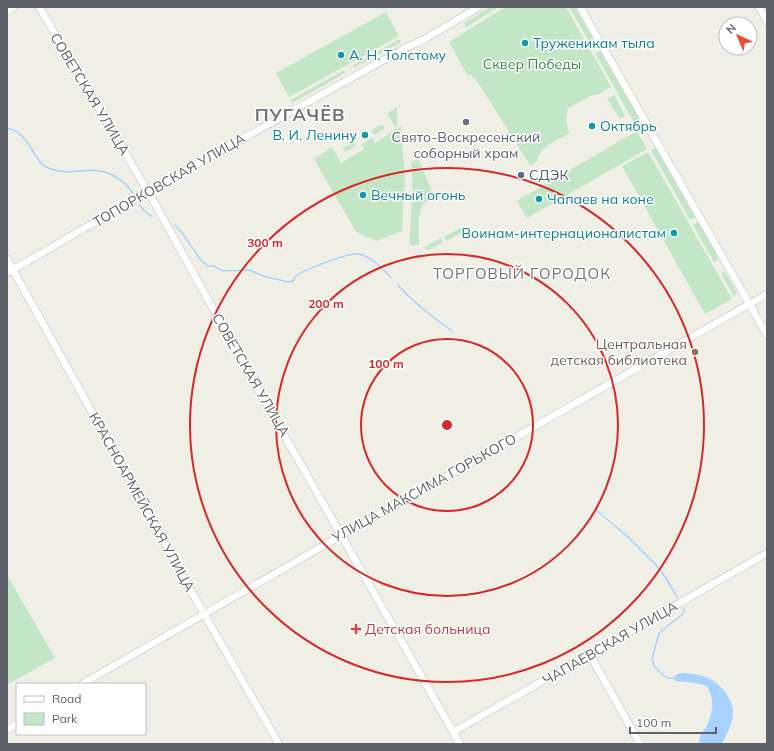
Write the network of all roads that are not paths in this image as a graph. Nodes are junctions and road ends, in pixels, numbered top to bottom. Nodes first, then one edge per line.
1 (13, 7) edge
2 (39, 7) edge
3 (479, 7) edge
4 (580, 7) edge
5 (759, 7) edge
6 (7, 10) edge
7 (767, 21) edge
8 (147, 192) junction
9 (7, 259) edge
10 (10, 272) edge
11 (767, 294) edge
12 (749, 304) junction
13 (767, 335) edge
14 (342, 535) junction
15 (767, 553) edge
16 (204, 614) junction
17 (590, 656) junction
18 (84, 683) edge
19 (16, 724) edge
20 (7, 729) edge
21 (454, 732) junction
22 (279, 744) edge
23 (460, 744) edge
24 (640, 744) edge

1 - 6 street
2 - 8 street, СОВЕТСКАЯ УЛИЦА
3 - 8 street, ТОПОРКОВСКАЯ УЛИЦА
4 - 12 street
5 - 7 street
8 - 10 street, ТОПОРКОВСКАЯ УЛИЦА
8 - 14 street, СОВЕТСКАЯ УЛИЦА
9 - 10 street, КРАСНОАРМЕЙСКАЯ УЛИЦА
10 - 16 street, КРАСНОАРМЕЙСКАЯ УЛИЦА
11 - 12 street, УЛИЦА МАКСИМА ГОРЬКОГО
12 - 13 street
12 - 14 street, УЛИЦА МАКСИМА ГОРЬКОГО
14 - 16 street, УЛИЦА МАКСИМА ГОРЬКОГО
14 - 21 street, СОВЕТСКАЯ УЛИЦА
15 - 17 street, ЧАПАЕВСКАЯ УЛИЦА
16 - 18 street, УЛИЦА МАКСИМА ГОРЬКОГО
16 - 22 street, КРАСНОАРМЕЙСКАЯ УЛИЦА
17 - 21 street, ЧАПАЕВСКАЯ УЛИЦА
17 - 24 street
19 - 20 street
21 - 23 street, СОВЕТСКАЯ УЛИЦА

